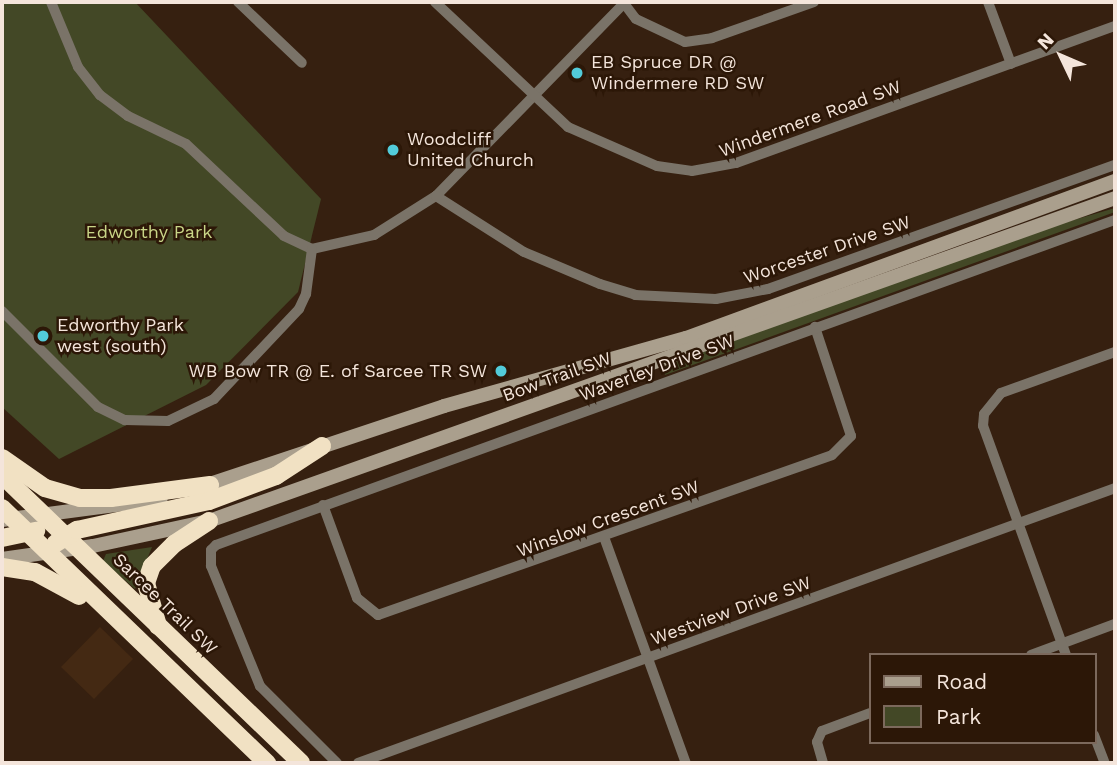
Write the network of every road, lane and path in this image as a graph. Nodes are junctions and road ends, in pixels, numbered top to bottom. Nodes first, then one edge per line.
1 (51, 2) edge
2 (238, 2) edge
3 (435, 2) edge
4 (624, 2) edge
5 (814, 2) edge
6 (988, 2) edge
7 (1115, 26) edge
8 (302, 63) dead end
9 (1011, 64) junction
10 (532, 96) junction
11 (1115, 164) edge
12 (1115, 181) edge
13 (436, 196) junction
14 (1115, 198) edge
15 (1115, 220) edge
16 (312, 249) junction
17 (2, 311) edge
18 (815, 327) junction
19 (1115, 352) edge
20 (543, 380) junction
21 (545, 401) junction
22 (322, 446) junction
23 (2, 458) edge
24 (2, 475) edge
25 (210, 485) junction
26 (1115, 488) edge
27 (323, 505) junction
28 (5, 515) edge
29 (44, 516) junction
30 (209, 521) junction
31 (1018, 523) junction
32 (28, 534) junction
33 (604, 537) junction
34 (2, 538) edge
35 (71, 542) junction
36 (47, 553) junction
37 (2, 559) edge
38 (2, 567) edge
39 (118, 621) junction
40 (1115, 624) edge
41 (158, 626) junction
42 (1062, 644) junction
43 (1037, 653) edge
44 (1065, 653) edge
45 (647, 658) junction
46 (869, 713) edge
47 (1096, 741) edge
48 (1115, 758) edge
49 (267, 763) edge
50 (301, 763) edge
51 (337, 763) edge
52 (358, 763) edge
53 (686, 763) edge
54 (823, 763) edge
55 (1104, 763) edge

1 - 16 street
2 - 8 street
3 - 10 street, Windermere Road SW
4 - 5 street
4 - 10 street
6 - 9 street
7 - 9 street, Windermere Road SW
9 - 10 street, Windermere Road SW
10 - 13 street
11 - 13 street, Worcester Drive SW
12 - 20 main road, Bow Trail SW
13 - 16 street
14 - 21 main road, Bow Trail SW
15 - 18 street, Waverley Drive SW
16 - 17 street
18 - 27 street, Waverley Drive SW
18 - 33 street, Winslow Crescent SW
19 - 31 street
20 - 21 main road
20 - 22 main road, Bow Trail SW
21 - 30 main road, Bow Trail SW
22 - 25 main road, Bow Trail SW
22 - 35 highway
23 - 25 highway
24 - 29 highway, Sarcee Trail SW
25 - 29 main road, Bow Trail SW
26 - 31 street, Westview Drive SW
27 - 33 street, Winslow Crescent SW
27 - 51 street, Waverley Drive SW
28 - 29 main road, Bow Trail SW
28 - 32 highway
29 - 32 highway
29 - 35 highway, Sarcee Trail SW
30 - 35 main road, Bow Trail SW
30 - 41 highway
31 - 42 street
31 - 45 street, Westview Drive SW
32 - 34 highway
32 - 36 highway
33 - 45 street
35 - 36 highway
35 - 41 highway, Sarcee Trail SW
36 - 37 main road
36 - 39 highway
38 - 39 highway
39 - 49 highway
40 - 42 street
41 - 50 highway, Sarcee Trail SW
42 - 43 street
42 - 44 street
45 - 52 street, Westview Drive SW
45 - 53 street
46 - 54 street
47 - 55 street
48 - 55 street

